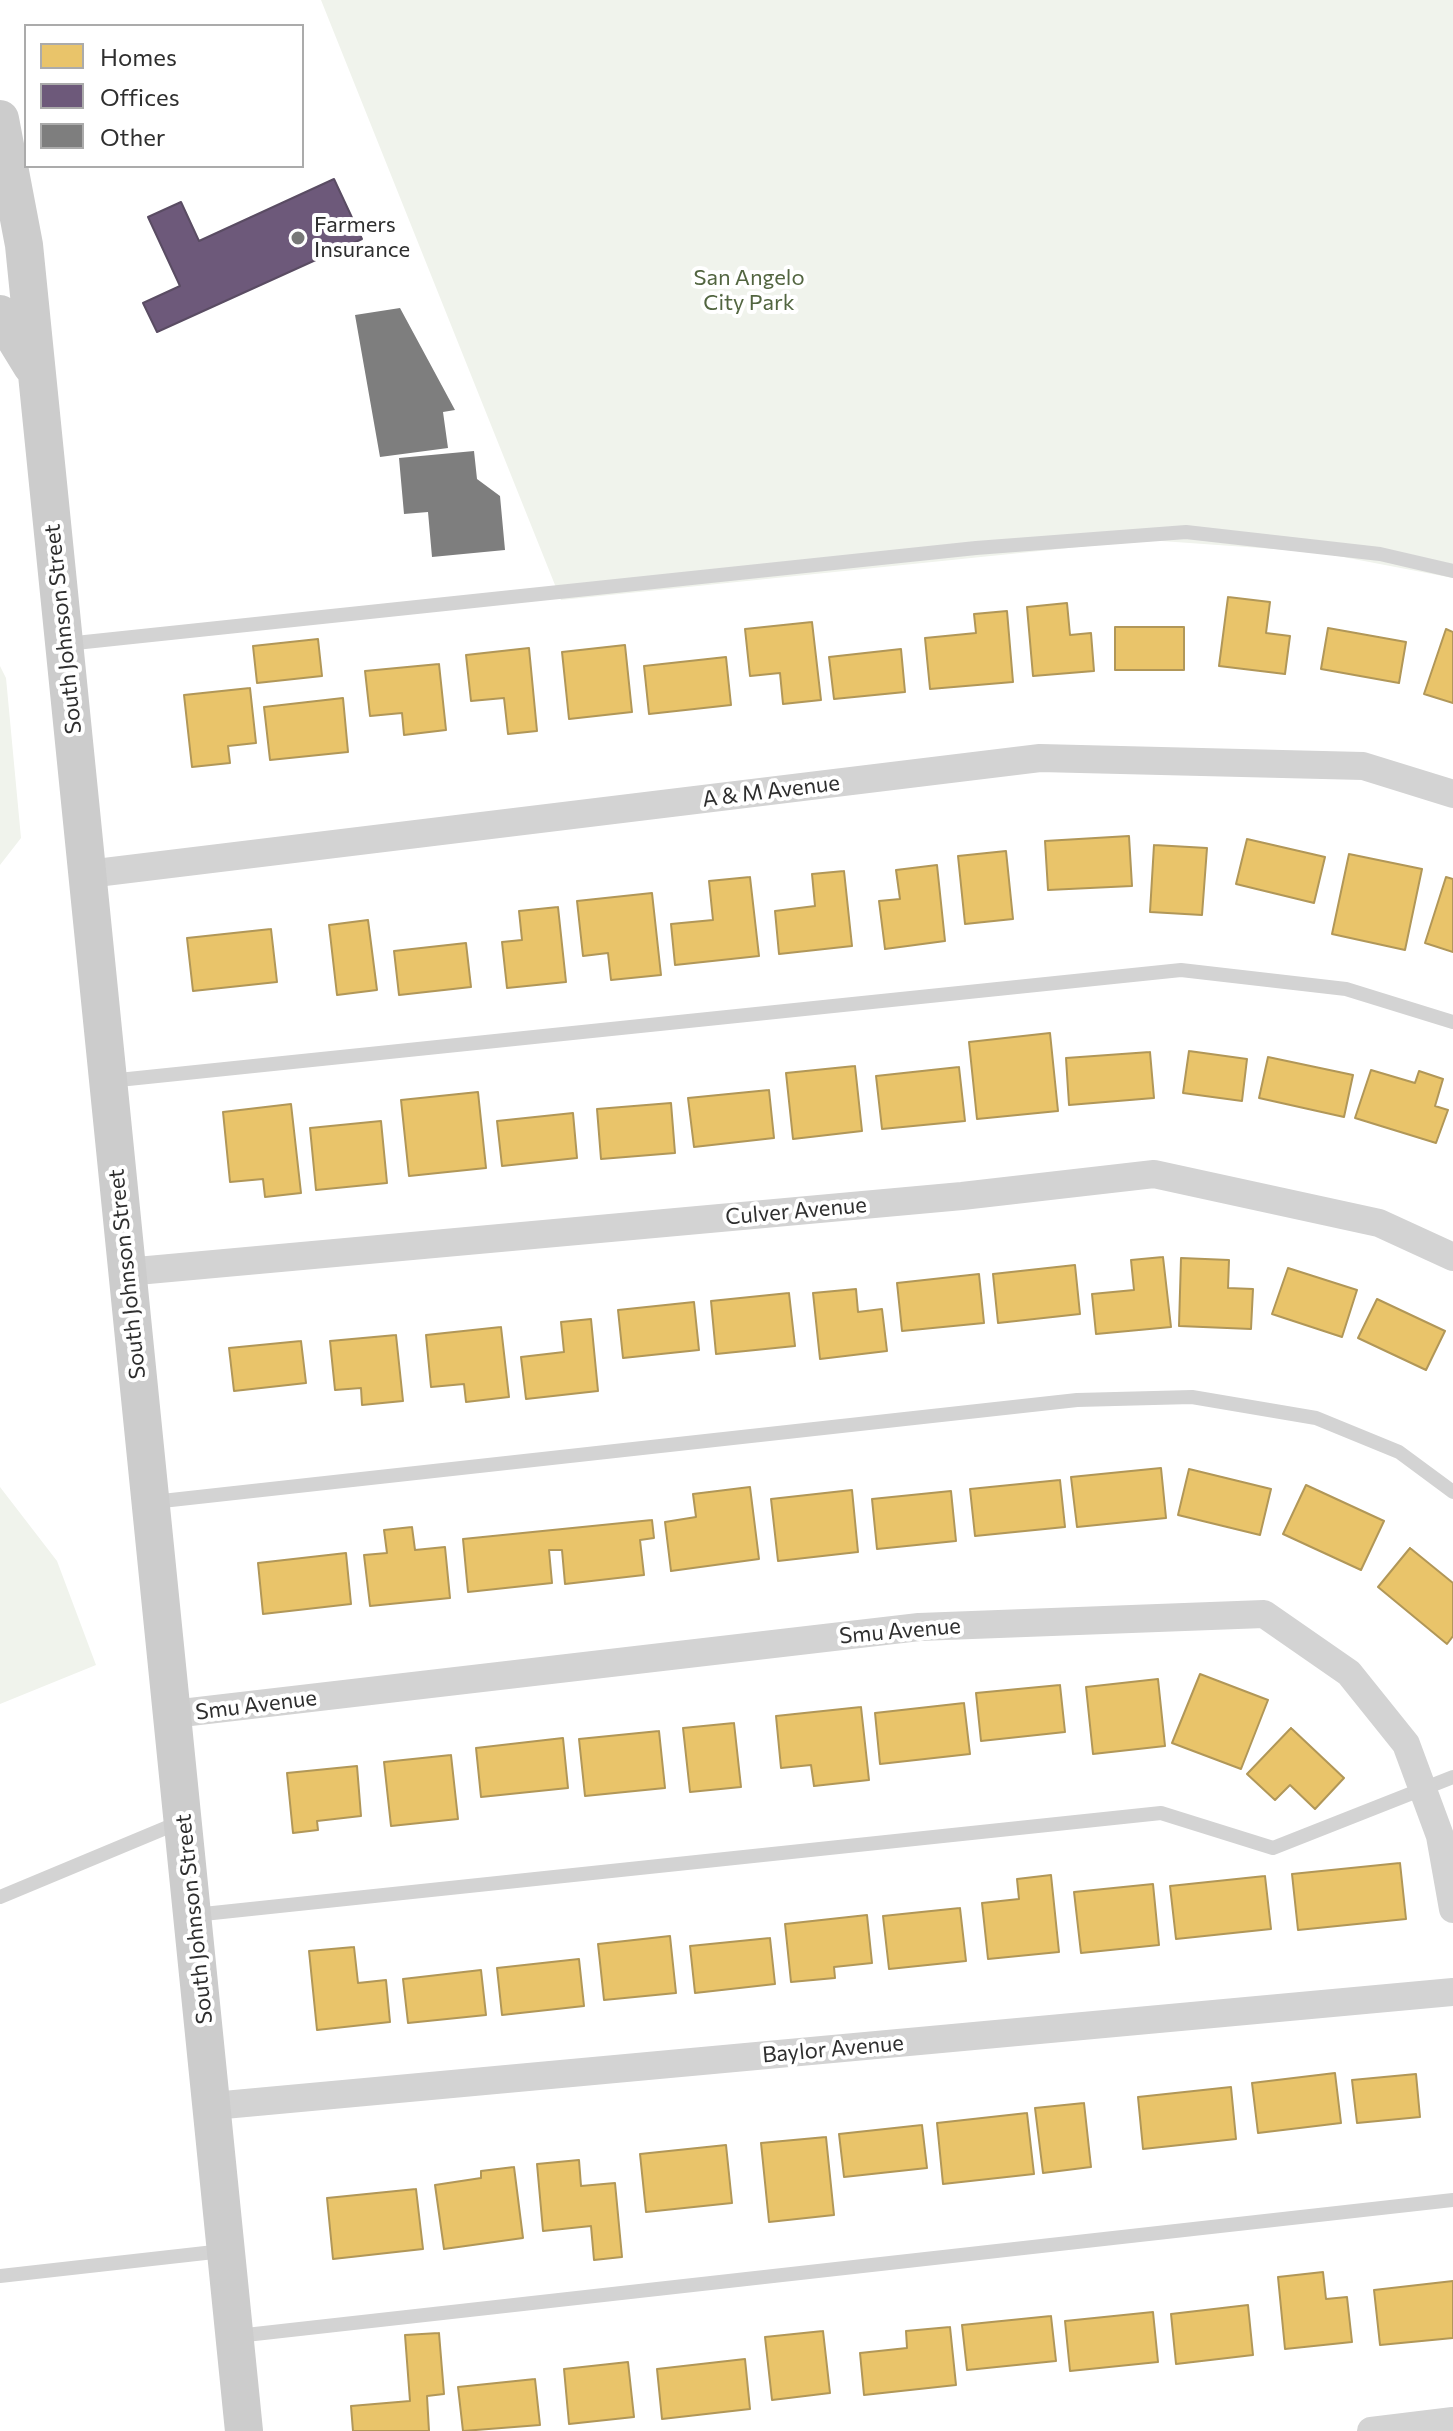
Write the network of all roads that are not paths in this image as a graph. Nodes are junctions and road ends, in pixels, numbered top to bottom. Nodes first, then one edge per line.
1 (0, 119) edge
2 (0, 314) edge
3 (37, 374) junction
4 (1453, 571) edge
5 (65, 644) junction
6 (1453, 794) edge
7 (88, 874) junction
8 (1453, 1022) edge
9 (108, 1081) junction
10 (1453, 1257) edge
11 (126, 1272) junction
12 (1453, 1492) edge
13 (151, 1502) junction
14 (173, 1714) junction
15 (1453, 1777) edge
16 (1422, 1789) junction
17 (184, 1820) junction
18 (0, 1897) edge
19 (1453, 1909) edge
20 (194, 1915) junction
21 (1453, 1992) edge
22 (213, 2106) junction
23 (1453, 2200) edge
24 (227, 2251) junction
25 (0, 2276) edge
26 (235, 2336) junction
27 (1453, 2421) edge
28 (244, 2431) edge
29 (1371, 2431) edge

1 - 3 main road, South Johnson Street
2 - 3 main road
3 - 5 main road, South Johnson Street
4 - 5 lane
5 - 7 main road, South Johnson Street
6 - 7 street, A & M Avenue
7 - 9 main road, South Johnson Street
8 - 9 lane
9 - 11 main road, South Johnson Street
10 - 11 street, Culver Avenue
11 - 13 main road, South Johnson Street
12 - 13 lane
13 - 14 main road, South Johnson Street
14 - 16 street, Smu Avenue
14 - 17 main road, South Johnson Street
15 - 16 lane
16 - 19 street, Smu Avenue
16 - 20 lane
17 - 18 lane
17 - 20 main road, South Johnson Street
20 - 22 main road, South Johnson Street
21 - 22 street, Baylor Avenue
22 - 24 main road, South Johnson Street
23 - 26 lane
24 - 25 lane
24 - 26 main road, South Johnson Street
26 - 28 main road, South Johnson Street
27 - 29 street

